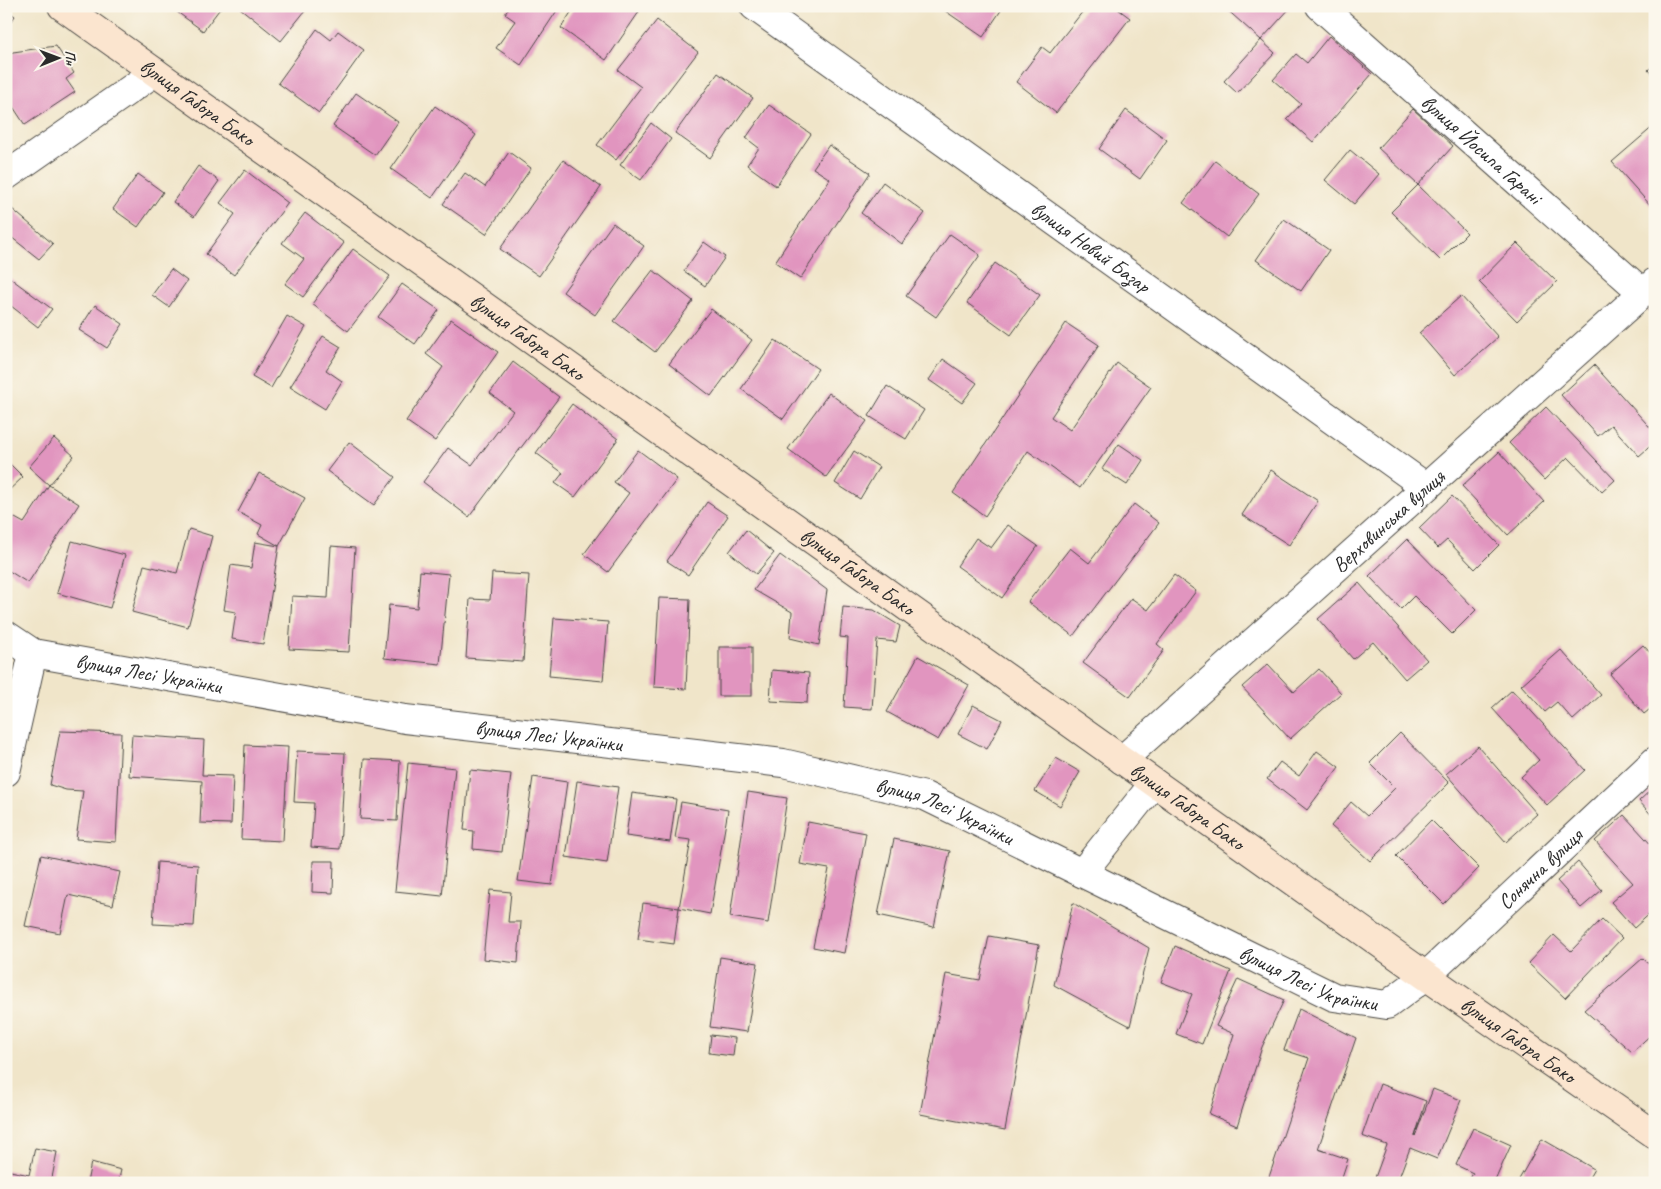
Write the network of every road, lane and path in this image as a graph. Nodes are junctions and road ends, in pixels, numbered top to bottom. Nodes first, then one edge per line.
1 (62, 6) edge
2 (754, 6) edge
3 (1320, 6) edge
4 (155, 72) junction
5 (6, 176) edge
6 (1649, 287) edge
7 (1426, 487) junction
8 (6, 635) edge
9 (32, 653) junction
10 (1122, 760) junction
11 (1655, 761) edge
12 (6, 772) edge
13 (1154, 783) junction
14 (1082, 873) junction
15 (1426, 976) junction
16 (1655, 1135) edge

1 - 4 street, вулиця Габора Бако
2 - 7 street, вулиця Новий Базар
3 - 6 street, вулиця Йосипа Гарані
4 - 5 street
4 - 10 street, вулиця Габора Бако
6 - 7 street, Верховинська вулиця
7 - 10 street, Верховинська вулиця
8 - 9 street, вулиця Лесі Українки
9 - 12 street
9 - 14 street, вулиця Лесі Українки
10 - 13 street, вулиця Габора Бако
11 - 15 street, Сонячна вулиця
13 - 14 street
13 - 15 street, вулиця Габора Бако
14 - 15 street, вулиця Лесі Українки
15 - 16 street, вулиця Габора Бако

